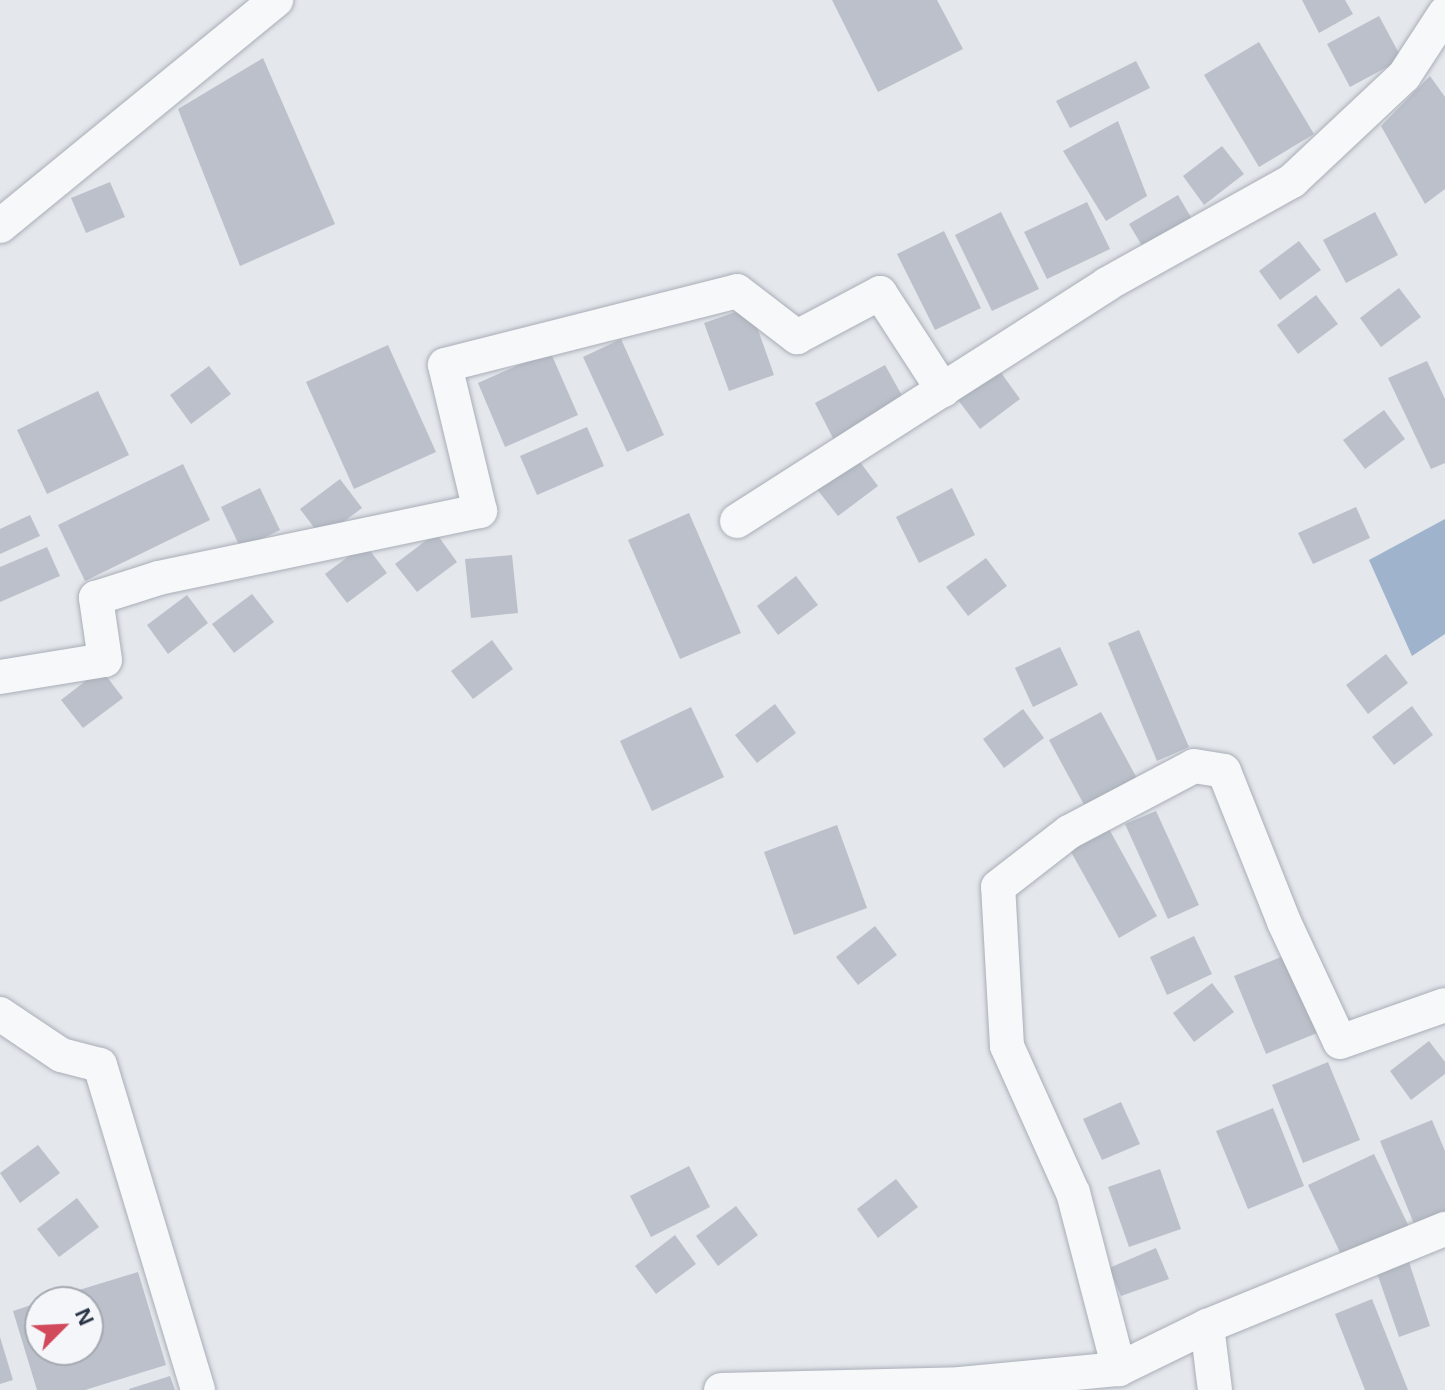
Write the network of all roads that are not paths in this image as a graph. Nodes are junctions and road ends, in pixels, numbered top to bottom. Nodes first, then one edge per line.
1 (276, 0) edge
2 (1445, 13) edge
3 (0, 226) edge
4 (943, 390) junction
5 (737, 521) dead end
6 (0, 677) edge
7 (1445, 1005) edge
8 (0, 1014) edge
9 (1445, 1229) edge
10 (1207, 1326) junction
11 (1119, 1369) junction
12 (198, 1390) edge
13 (721, 1390) edge
14 (1215, 1390) edge

1 - 3 street
2 - 4 street
4 - 5 street
4 - 6 street
7 - 11 street
8 - 12 street
9 - 10 street
10 - 11 street
10 - 14 street
11 - 13 street

